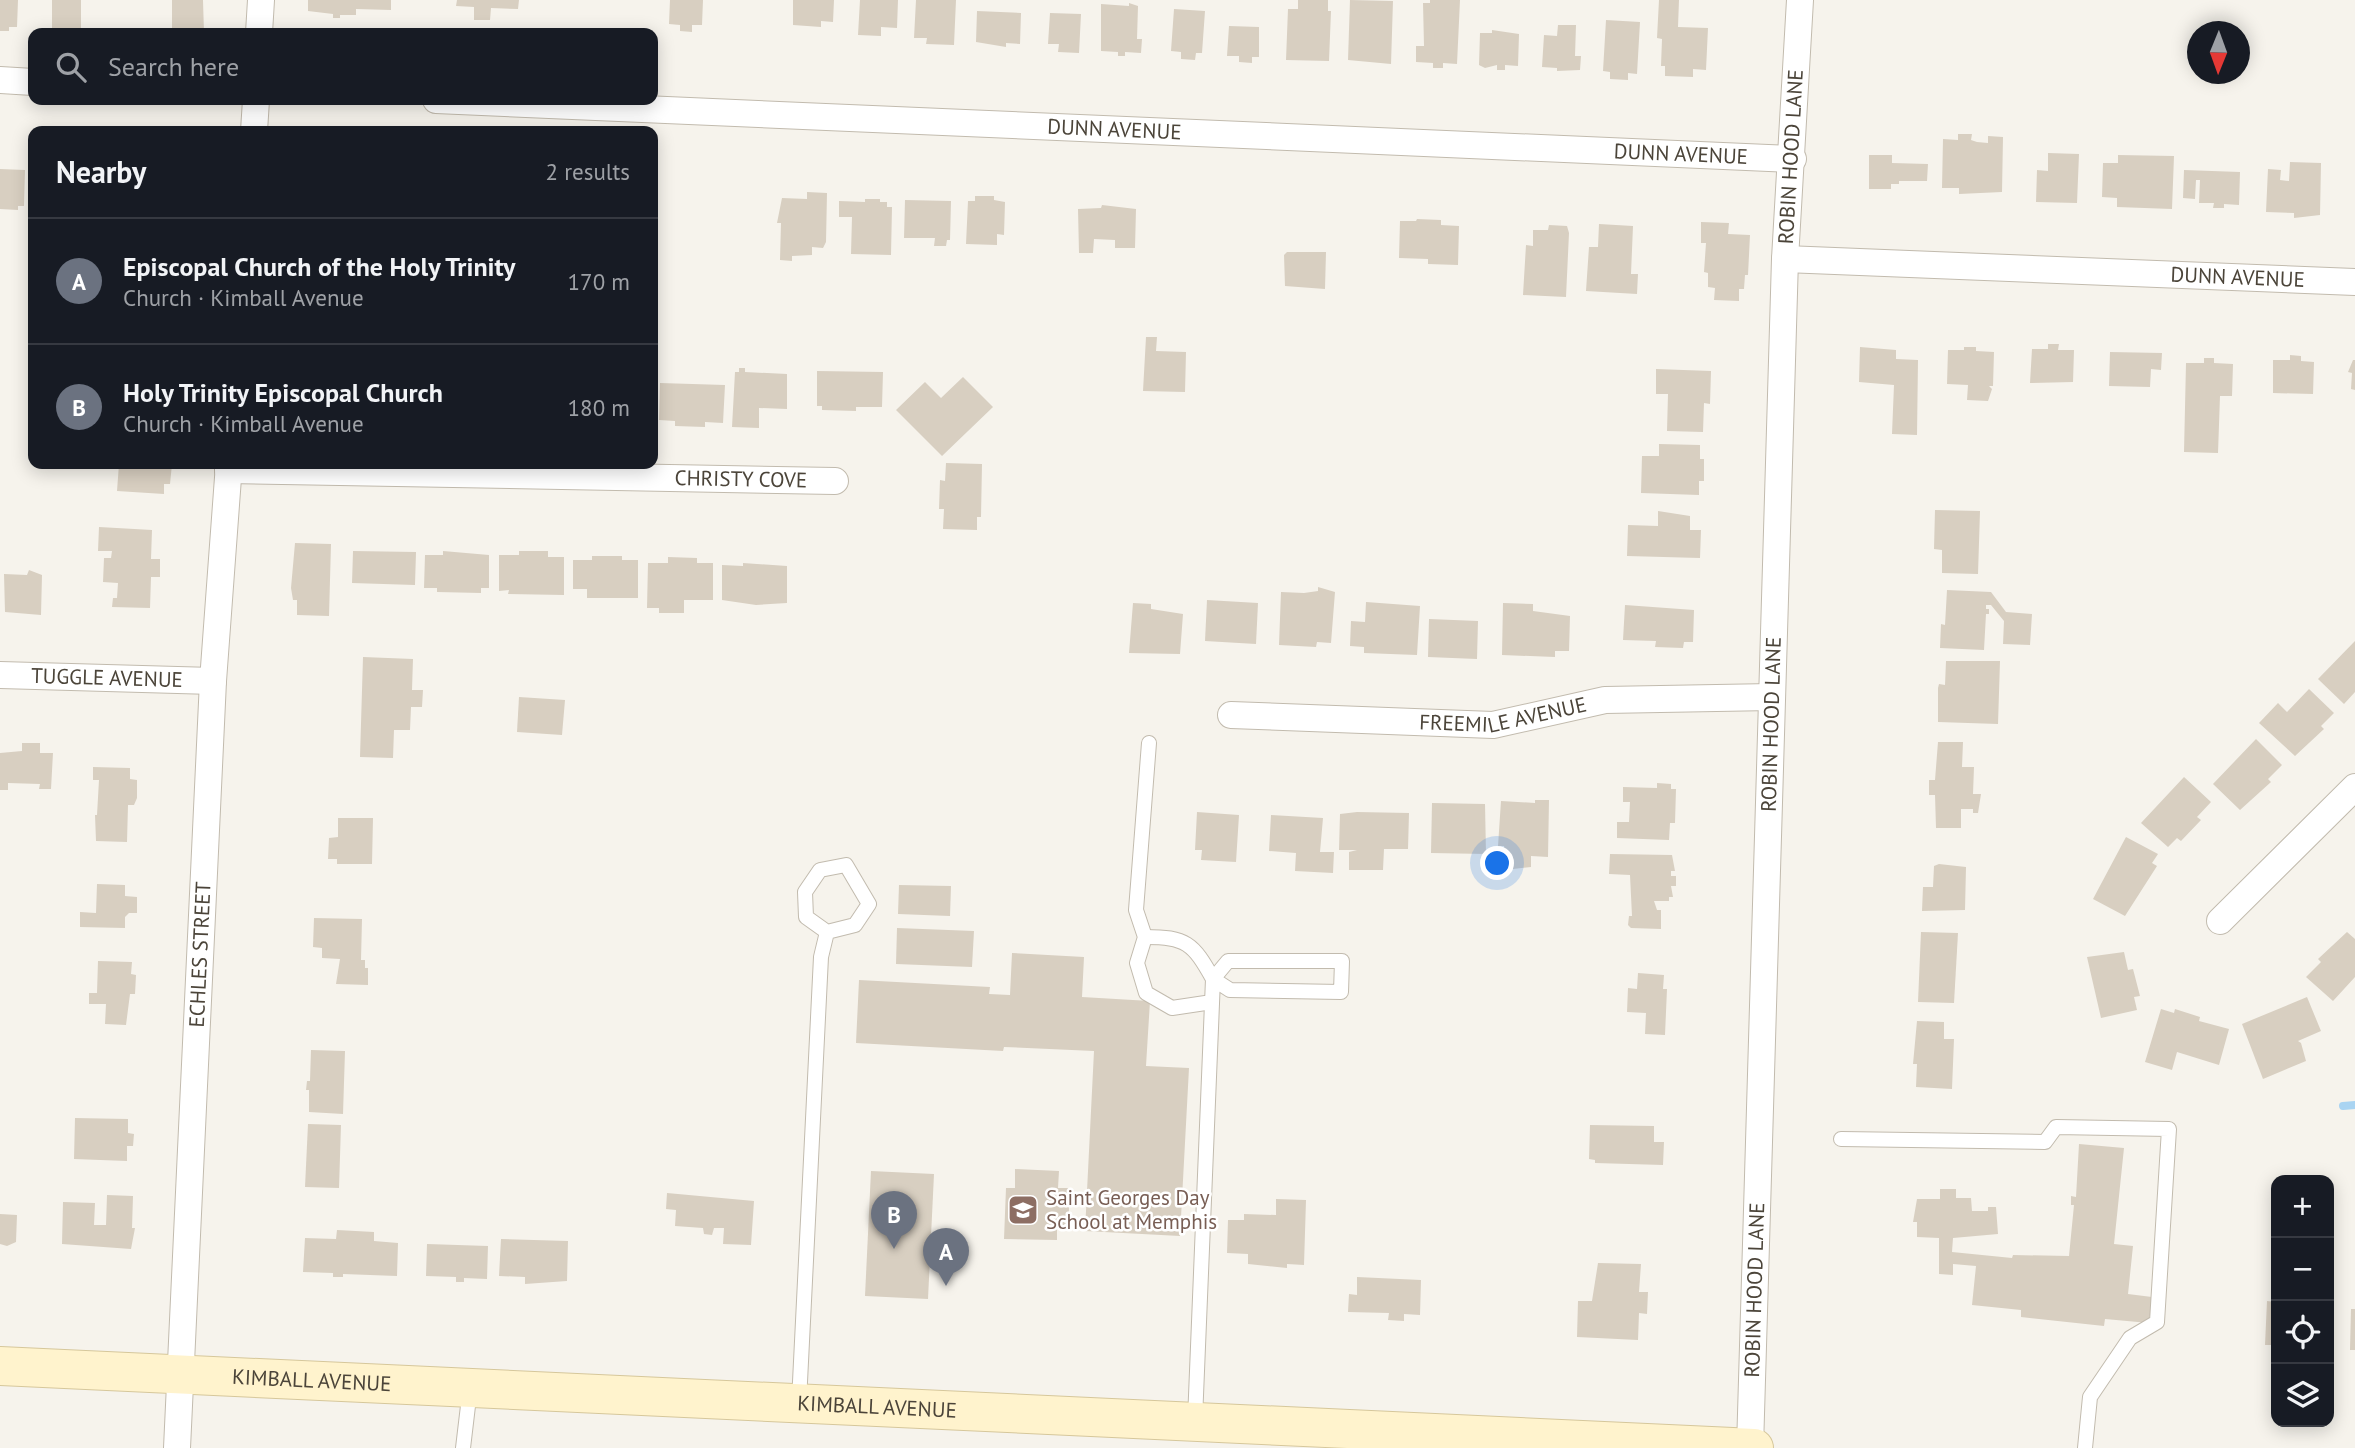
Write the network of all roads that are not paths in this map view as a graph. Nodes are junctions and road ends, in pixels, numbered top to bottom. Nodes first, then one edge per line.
1 (261, 0) edge
2 (1800, 0) edge
3 (259, 28) edge
4 (0, 80) edge
5 (28, 82) edge
6 (256, 105) edge
7 (551, 105) edge
8 (254, 126) edge
9 (1793, 159) junction
10 (1785, 259) junction
11 (2355, 282) edge
12 (228, 469) edge
13 (315, 469) edge
14 (835, 481) dead end
15 (0, 675) edge
16 (213, 681) junction
17 (1772, 697) junction
18 (1231, 716) dead end
19 (1149, 743) dead end
20 (2355, 787) edge
21 (2220, 921) dead end
22 (827, 933) junction
23 (1145, 937) junction
24 (1213, 979) junction
25 (1212, 1002) junction
26 (1841, 1139) dead end
27 (0, 1366) edge
28 (179, 1374) junction
29 (471, 1388) junction
30 (799, 1403) junction
31 (1195, 1422) junction
32 (177, 1448) edge
33 (463, 1448) edge
34 (1752, 1448) edge
35 (2085, 1448) edge

1 - 3 street
2 - 9 street, ROBIN HOOD LANE
4 - 5 street
6 - 8 street
7 - 9 street, DUNN AVENUE
9 - 10 street, ROBIN HOOD LANE
10 - 11 street, DUNN AVENUE
10 - 17 street, ROBIN HOOD LANE
12 - 16 street, ECHLES STREET
13 - 14 street, CHRISTY COVE
15 - 16 street, TUGGLE AVENUE
16 - 28 street, ECHLES STREET
17 - 18 street, FREEMILE AVENUE
17 - 34 street, ROBIN HOOD LANE
19 - 23 lane
20 - 21 street
22 - 22 lane
22 - 30 lane
23 - 24 lane
23 - 25 lane
24 - 24 lane
24 - 25 lane
25 - 31 lane
26 - 35 lane
27 - 28 main road, KIMBALL AVENUE
28 - 29 main road, KIMBALL AVENUE
28 - 32 street, ECHLES STREET
29 - 30 main road, KIMBALL AVENUE
29 - 33 lane
30 - 31 main road, KIMBALL AVENUE
31 - 34 main road, KIMBALL AVENUE

